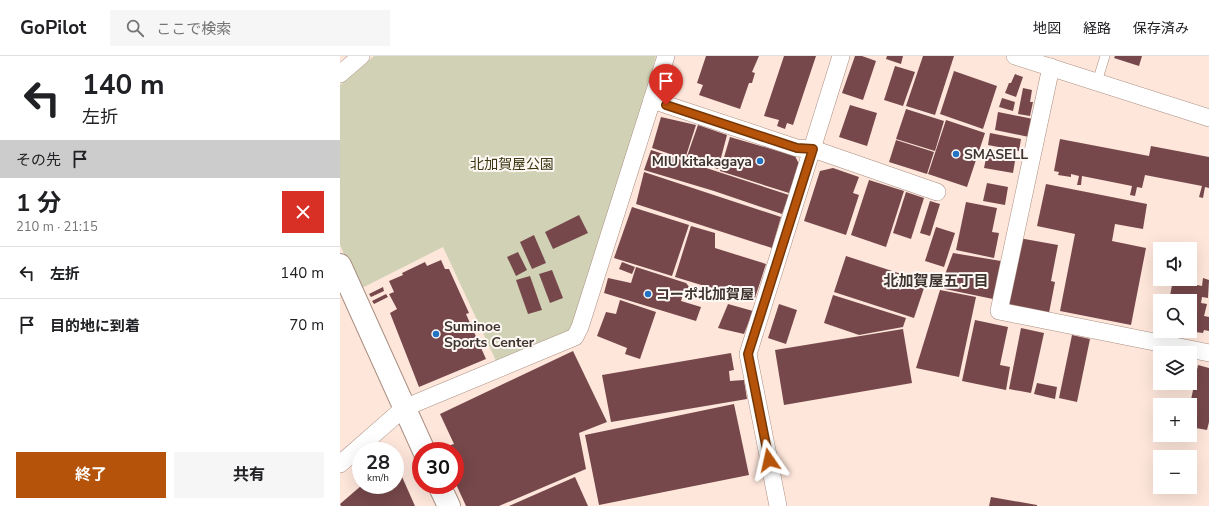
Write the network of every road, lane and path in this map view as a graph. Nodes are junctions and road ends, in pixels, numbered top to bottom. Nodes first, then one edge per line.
1 (361, 56) edge
2 (666, 56) edge
3 (841, 56) edge
4 (1015, 56) edge
5 (1105, 56) edge
6 (1045, 63) edge
7 (340, 74) edge
8 (1097, 82) junction
9 (652, 100) junction
10 (1209, 118) edge
11 (813, 149) junction
12 (937, 192) dead end
13 (340, 265) edge
14 (1209, 353) edge
15 (404, 408) junction
16 (420, 442) edge
17 (340, 464) edge
18 (443, 494) edge
19 (449, 506) edge
20 (778, 506) edge

1 - 7 street
2 - 9 street
3 - 11 street
4 - 6 street
5 - 8 lane
6 - 8 street
6 - 14 street
8 - 10 street
9 - 11 street
9 - 15 street
11 - 12 street
11 - 20 street
13 - 15 street
15 - 16 street
15 - 17 street
18 - 19 street

